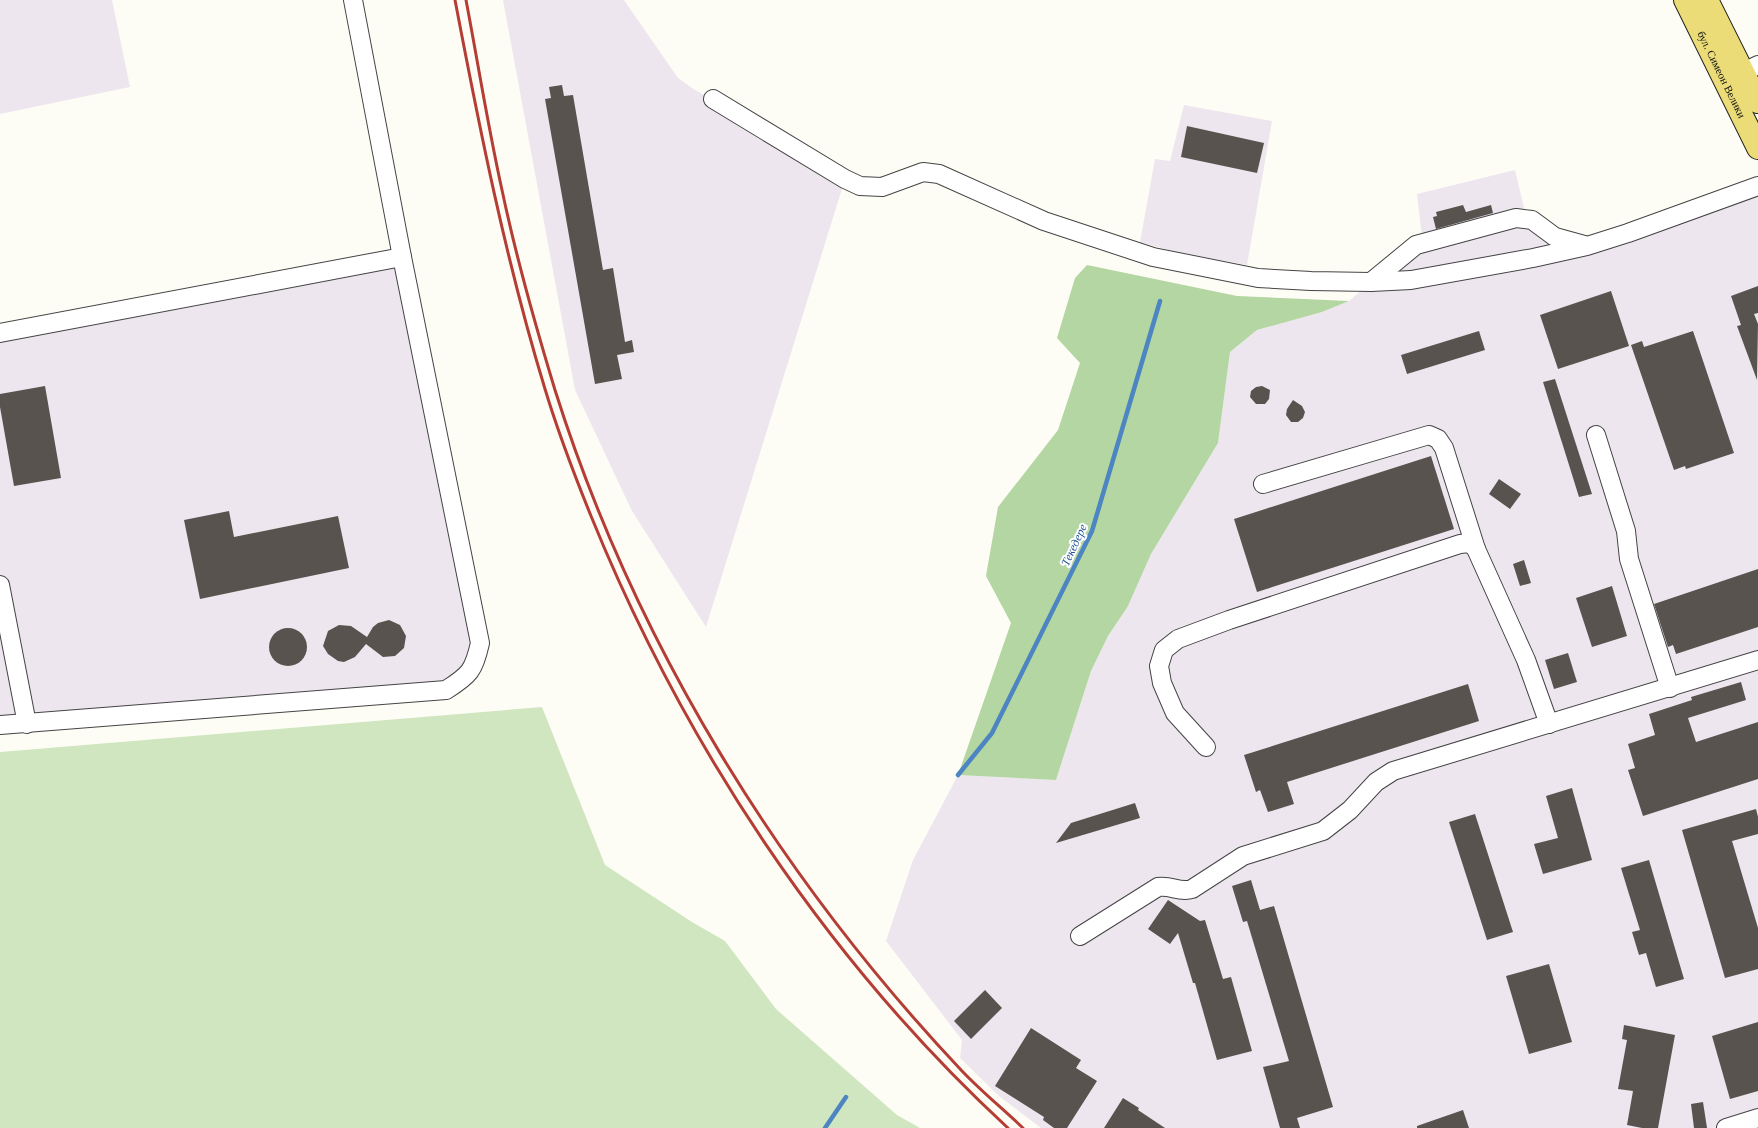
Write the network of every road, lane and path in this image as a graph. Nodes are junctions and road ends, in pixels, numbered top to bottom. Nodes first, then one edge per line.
1 (353, 0) edge
2 (1685, 0) edge
3 (1707, 0) edge
4 (1751, 69) edge
5 (713, 99) dead end
6 (1758, 102) edge
7 (1758, 148) edge
8 (1757, 191) edge
9 (1587, 246) junction
10 (402, 257) junction
11 (1371, 282) junction
12 (0, 333) edge
13 (1596, 435) dead end
14 (1263, 484) dead end
15 (1476, 549) junction
16 (0, 585) edge
17 (1758, 660) edge
18 (1670, 688) junction
19 (27, 724) junction
20 (1548, 724) junction
21 (0, 725) edge
22 (1206, 747) dead end
23 (1080, 936) dead end
24 (1758, 1118) edge
25 (1726, 1128) edge

1 - 10 street
2 - 7 main road, бул. Симеон Велики
3 - 4 main road, бул. Симеон Велики
4 - 6 main road, бул. Симеон Велики
5 - 11 street
8 - 9 street
9 - 11 street
9 - 11 street
10 - 12 street
10 - 19 street
13 - 18 street
14 - 15 street
15 - 20 street
15 - 22 street
16 - 19 street
17 - 18 street
18 - 20 street
19 - 21 street
20 - 23 street
24 - 25 street

